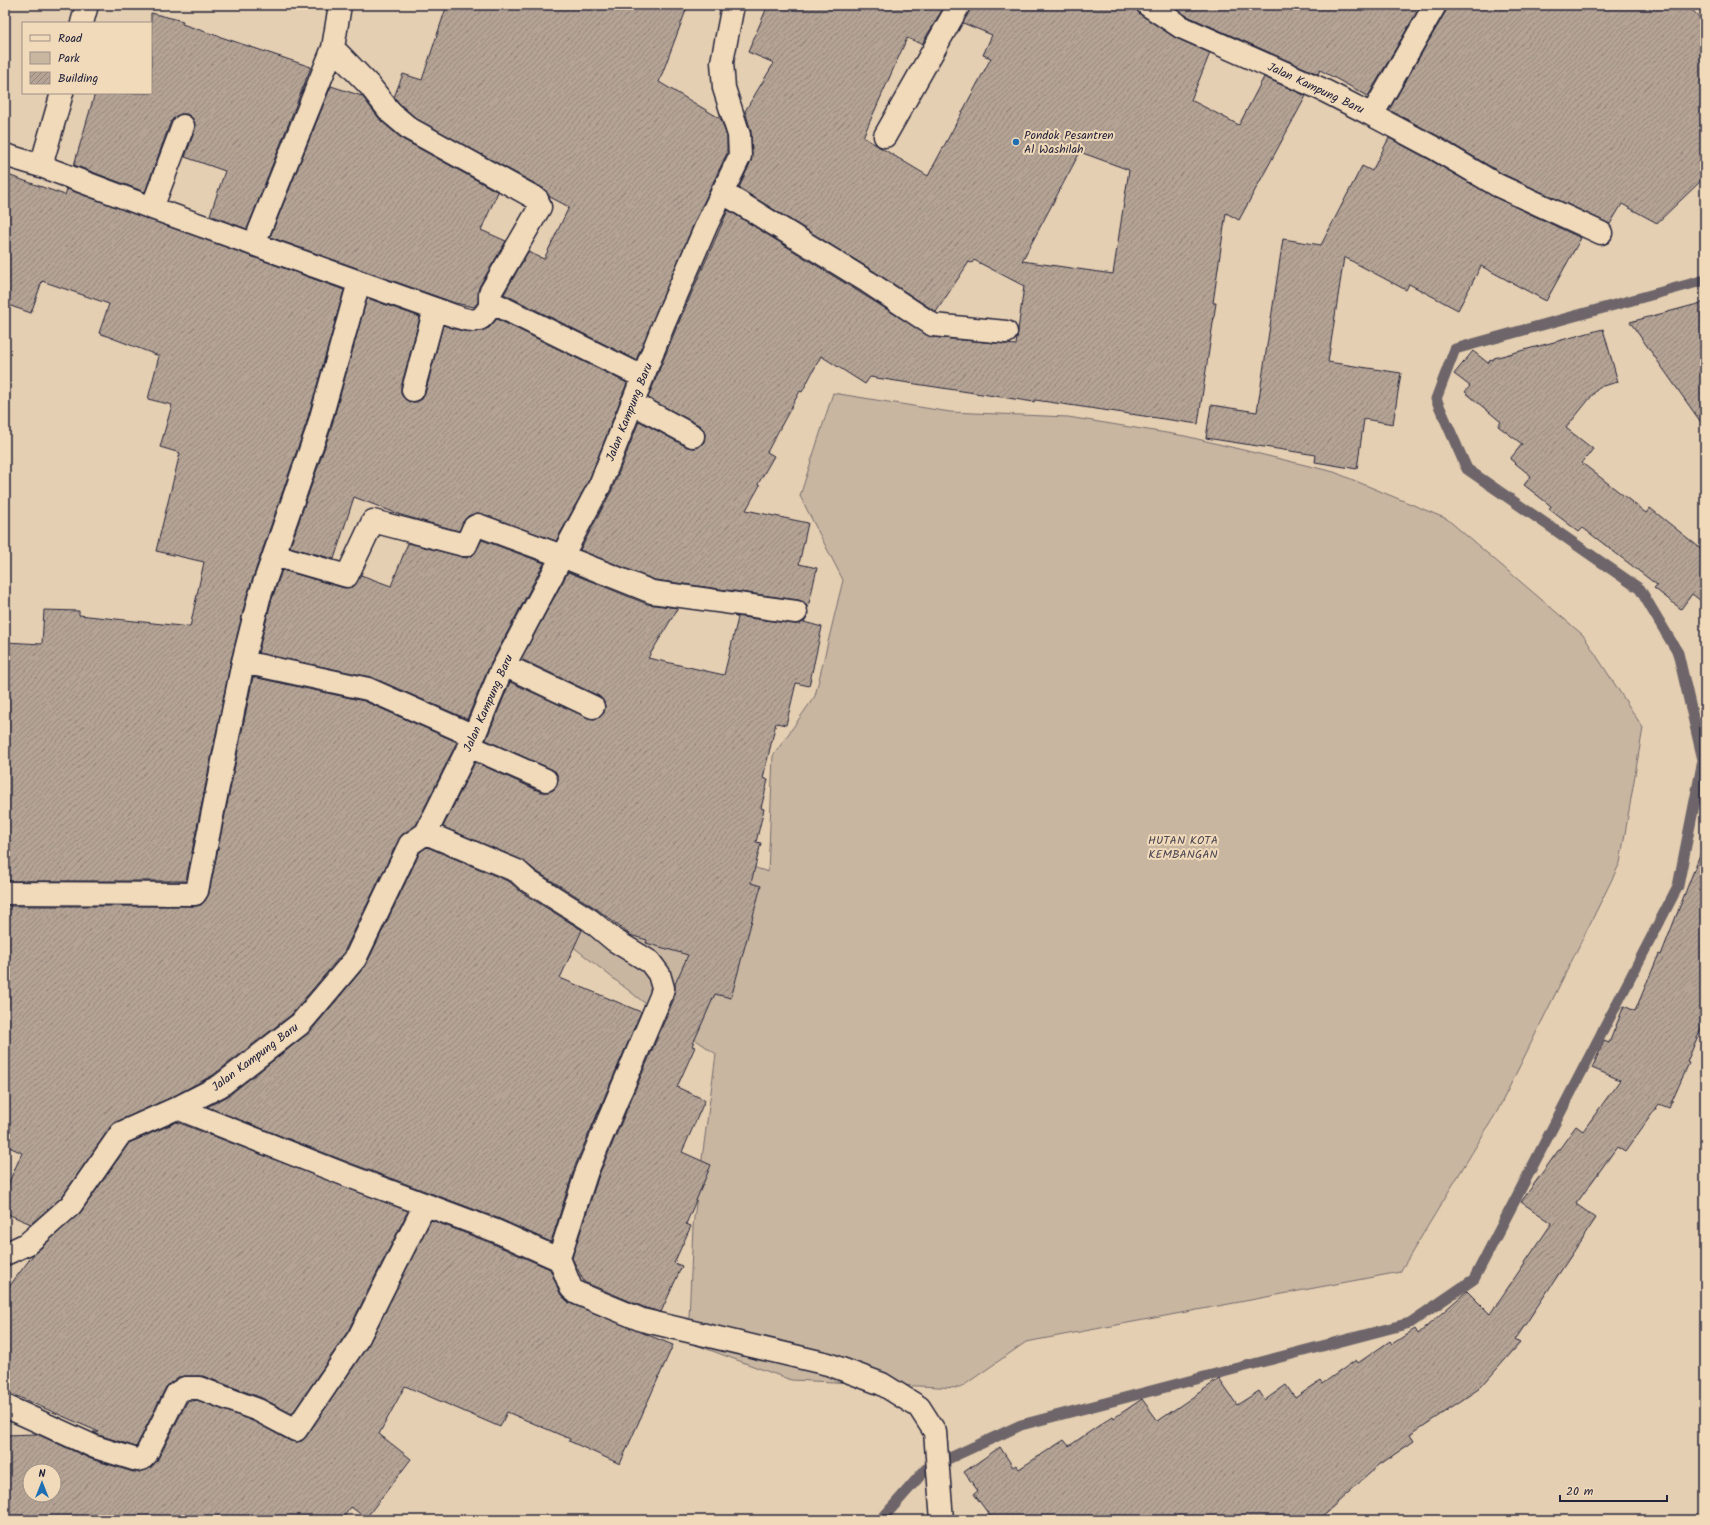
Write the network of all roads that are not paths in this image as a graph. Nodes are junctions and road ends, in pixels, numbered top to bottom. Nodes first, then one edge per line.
1 (88, 5) edge
2 (340, 5) edge
3 (733, 5) edge
4 (959, 5) edge
5 (1148, 5) edge
6 (1435, 5) edge
7 (82, 22) edge
8 (333, 48) junction
9 (62, 94) edge
10 (1372, 115) junction
11 (183, 126) dead end
12 (885, 136) dead end
13 (5, 155) edge
14 (41, 166) junction
15 (722, 192) junction
16 (152, 208) junction
17 (1601, 233) dead end
18 (254, 244) junction
19 (359, 282) junction
20 (493, 303) junction
21 (435, 309) junction
22 (1006, 332) dead end
23 (643, 377) junction
24 (413, 390) dead end
25 (632, 404) junction
26 (693, 436) dead end
27 (274, 555) junction
28 (562, 556) junction
29 (796, 612) dead end
30 (243, 662) junction
31 (504, 665) junction
32 (593, 707) dead end
33 (471, 741) junction
34 (546, 780) dead end
35 (426, 833) junction
36 (5, 893) edge
37 (177, 1108) junction
38 (425, 1205) junction
39 (5, 1254) edge
40 (559, 1258) junction
41 (5, 1406) edge
42 (942, 1520) edge

1 - 7 street
2 - 8 street
3 - 15 street, Jalan Kampung Baru
4 - 12 street
5 - 10 street, Jalan Kampung Baru
6 - 10 street, Jalan Kampung Baru
8 - 18 street
8 - 20 street
9 - 14 street
10 - 17 street
11 - 16 street
13 - 14 street
14 - 16 street
15 - 22 street
15 - 23 street, Jalan Kampung Baru
16 - 18 street
18 - 19 street
19 - 21 street
19 - 27 street
20 - 21 street
20 - 23 street
21 - 24 street
23 - 25 street, Jalan Kampung Baru
25 - 26 street
25 - 28 street, Jalan Kampung Baru
27 - 28 street
27 - 30 street
28 - 29 street
28 - 31 street, Jalan Kampung Baru
30 - 33 street
30 - 36 street
31 - 32 street
31 - 33 street, Jalan Kampung Baru
33 - 34 street
33 - 35 street, Jalan Kampung Baru
35 - 37 street, Jalan Kampung Baru
35 - 40 street
37 - 38 street
37 - 39 street, Jalan Kampung Baru
38 - 40 street
38 - 41 street
40 - 42 street

